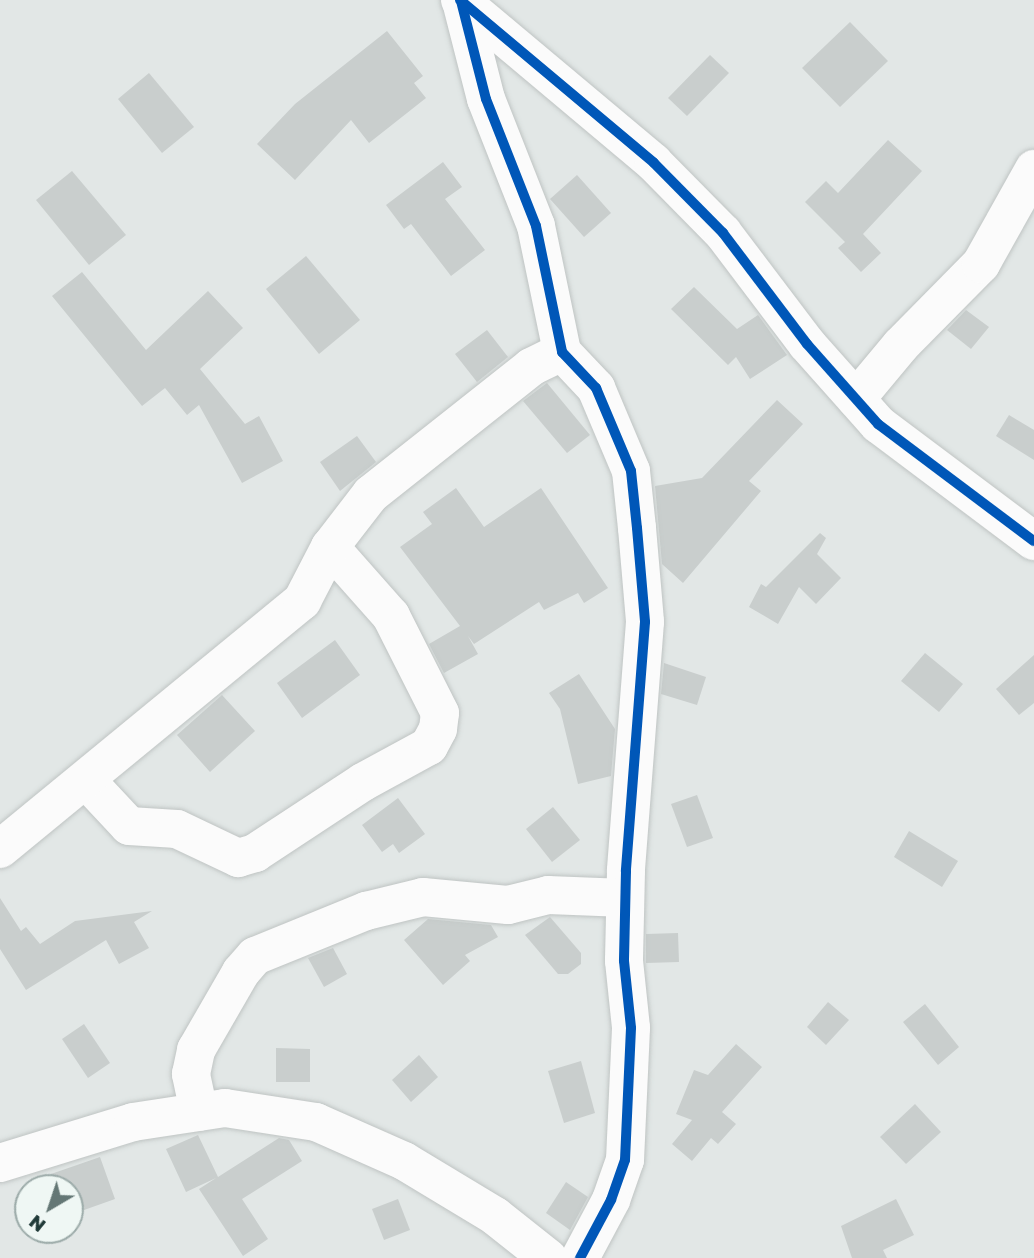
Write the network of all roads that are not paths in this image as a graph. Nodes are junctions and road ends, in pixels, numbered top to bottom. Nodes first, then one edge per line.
1 (460, 0) edge
2 (1034, 169) edge
3 (562, 352) junction
4 (856, 399) junction
5 (1034, 541) edge
6 (330, 547) junction
7 (86, 780) junction
8 (0, 849) edge
9 (625, 898) junction
10 (199, 1112) junction
11 (0, 1163) edge
12 (548, 1258) edge
13 (580, 1258) edge

1 - 3 street
1 - 4 street
2 - 4 street
3 - 6 street
3 - 9 street
4 - 5 street
6 - 7 street
6 - 7 street
7 - 8 street
9 - 10 street
9 - 13 street
10 - 11 street
10 - 12 street

